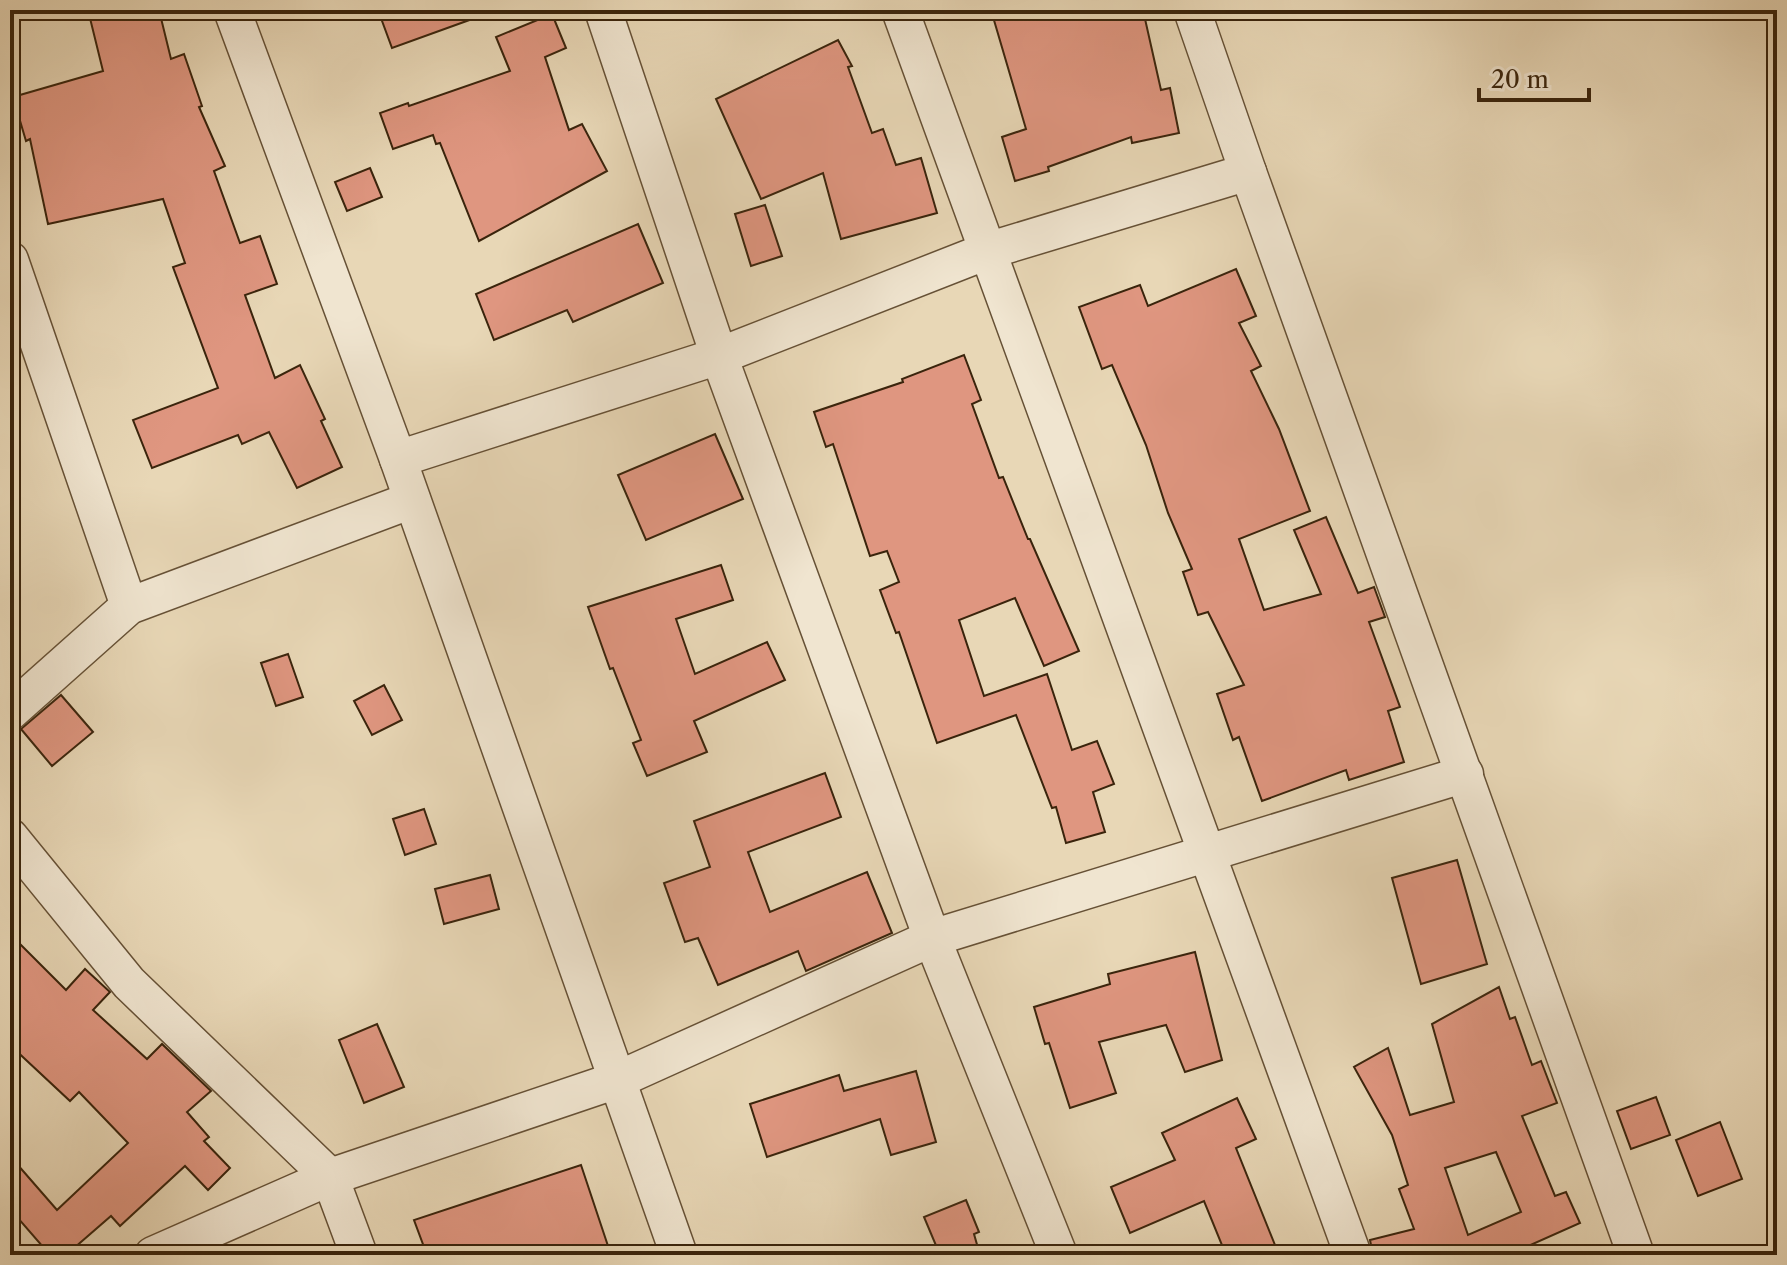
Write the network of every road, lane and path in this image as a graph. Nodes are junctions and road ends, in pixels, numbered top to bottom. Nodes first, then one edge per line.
1 (232, 10) edge
2 (603, 10) edge
3 (900, 10) edge
4 (1192, 10) edge
5 (1248, 172) junction
6 (987, 251) junction
7 (10, 260) edge
8 (719, 356) junction
9 (398, 459) junction
10 (412, 500) junction
11 (129, 606) junction
12 (10, 712) edge
13 (1465, 774) junction
14 (10, 837) edge
15 (1207, 852) junction
16 (932, 938) junction
17 (617, 1080) junction
18 (330, 1177) junction
19 (153, 1255) edge
20 (359, 1255) edge
21 (679, 1255) edge
22 (1059, 1255) edge
23 (1353, 1255) edge
24 (1636, 1255) edge

1 - 9 street
2 - 8 street
3 - 6 street
4 - 5 street
5 - 6 street
5 - 13 street
6 - 8 street
6 - 15 street
7 - 11 street
8 - 9 street
8 - 16 street
9 - 10 street
10 - 11 street
10 - 17 street
11 - 12 street
13 - 15 street
13 - 24 street
14 - 18 street
15 - 16 street
15 - 23 street
16 - 17 street
16 - 22 street
17 - 18 street
17 - 21 street
18 - 19 street
18 - 20 street

